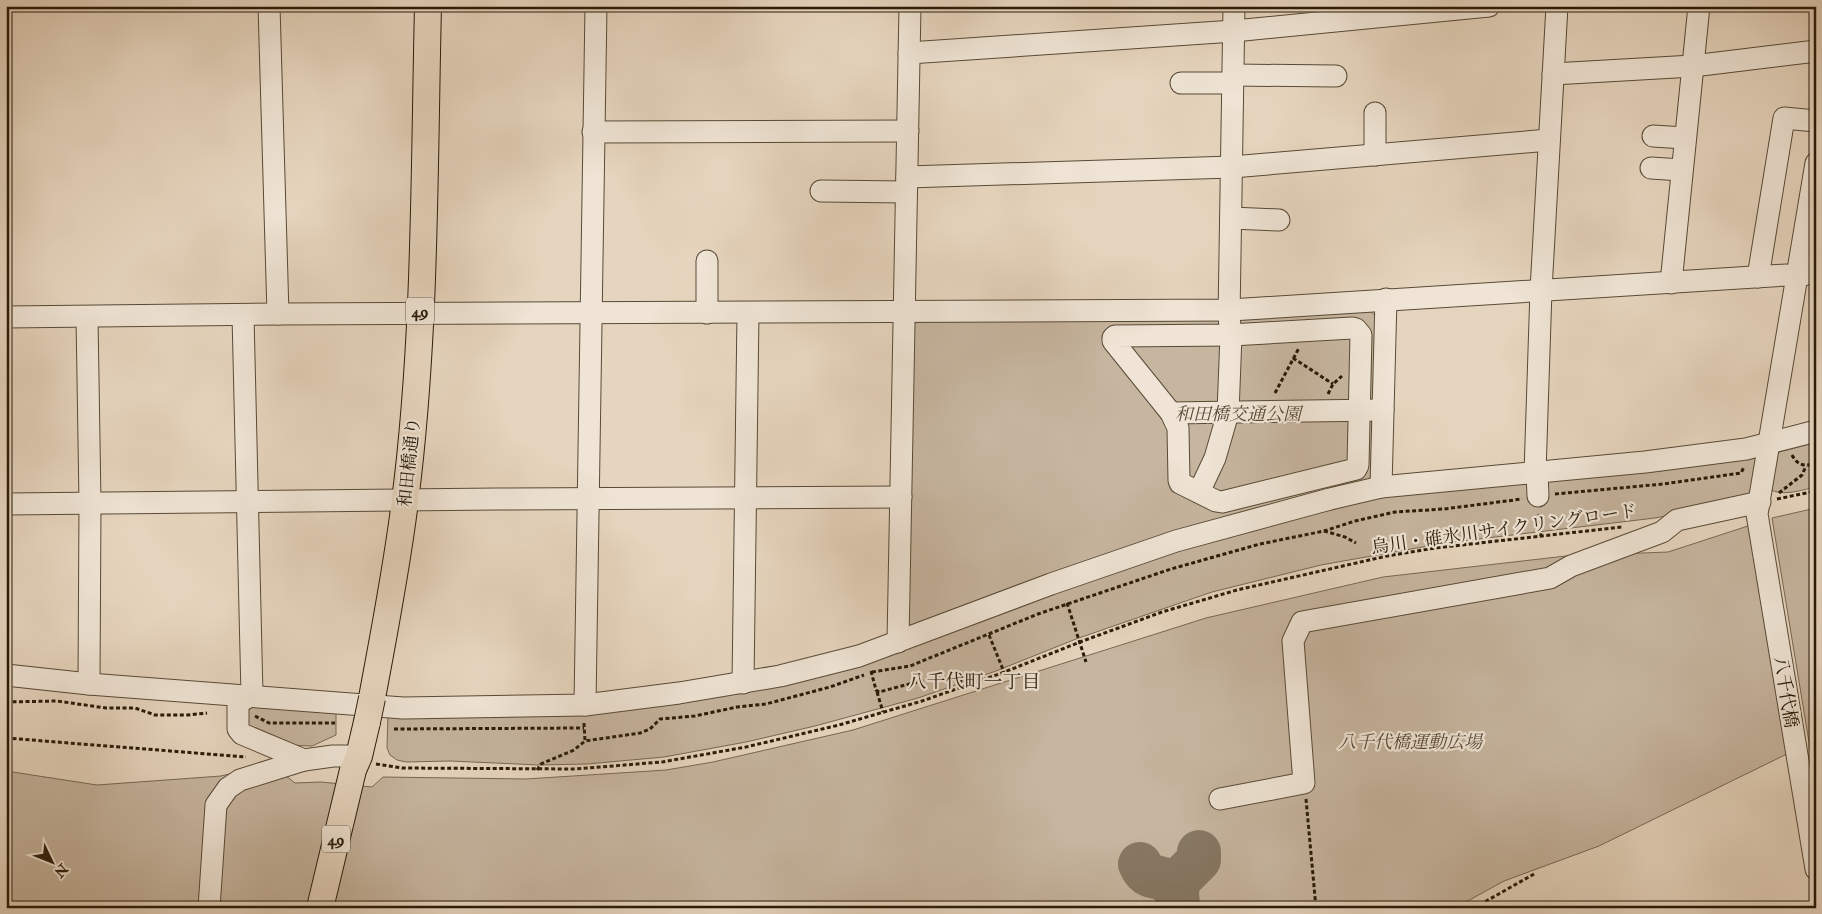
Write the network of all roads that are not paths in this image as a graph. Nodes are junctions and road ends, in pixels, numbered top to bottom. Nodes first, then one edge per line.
1 (269, 6) edge
2 (428, 6) edge
3 (596, 6) edge
4 (910, 6) edge
5 (1234, 6) edge
6 (1489, 6) edge
7 (1557, 6) edge
8 (1699, 6) edge
9 (1234, 31) junction
10 (1816, 51) edge
11 (909, 53) junction
12 (1693, 66) junction
13 (1553, 74) junction
14 (1336, 76) dead end
15 (1233, 79) junction
16 (1181, 83) dead end
17 (1375, 113) dead end
18 (1816, 121) edge
19 (908, 131) junction
20 (593, 132) junction
21 (1653, 136) dead end
22 (1685, 138) junction
23 (1550, 140) junction
24 (1376, 155) junction
25 (1816, 163) edge
26 (1232, 167) junction
27 (1651, 168) dead end
28 (1682, 170) junction
29 (907, 185) junction
30 (821, 191) dead end
31 (1231, 218) junction
32 (1279, 220) dead end
33 (1810, 227) edge
34 (707, 261) dead end
35 (1806, 274) edge
36 (1758, 277) junction
37 (1671, 283) junction
38 (1541, 290) junction
39 (1386, 299) junction
40 (1230, 310) junction
41 (904, 311) junction
42 (591, 313) junction
43 (707, 313) junction
44 (748, 313) junction
45 (278, 314) junction
46 (420, 315) junction
47 (243, 316) junction
48 (87, 317) junction
49 (6, 318) edge
50 (1231, 335) junction
51 (1360, 410) junction
52 (1383, 410) junction
53 (1171, 413) junction
54 (1228, 413) junction
55 (1816, 432) edge
56 (1778, 441) junction
57 (1536, 473) junction
58 (1381, 487) junction
59 (1199, 492) junction
60 (1538, 496) road end
61 (902, 497) junction
62 (746, 498) junction
63 (588, 499) junction
64 (406, 500) junction
65 (248, 501) junction
66 (90, 503) junction
67 (6, 504) edge
68 (1759, 508) junction
69 (898, 642) junction
70 (6, 675) edge
71 (743, 683) junction
72 (89, 684) junction
73 (252, 695) junction
74 (584, 705) junction
75 (304, 760) junction
76 (362, 763) junction
77 (1220, 799) dead end
78 (1816, 869) edge
79 (209, 908) edge
80 (320, 908) edge

1 - 45 street
2 - 46 main road, 和田橋通り / 49
3 - 20 street
4 - 11 street
5 - 9 street
6 - 9 street
7 - 13 street
8 - 12 street
9 - 11 street
9 - 15 street
10 - 12 street
11 - 19 street
12 - 13 street
12 - 22 street
13 - 23 street
14 - 15 street
15 - 16 street
15 - 26 street
17 - 24 street
18 - 36 street
19 - 20 street
19 - 29 street
20 - 42 street
21 - 22 street
22 - 28 street
23 - 24 street
23 - 38 street
24 - 26 street
25 - 33 street, 八千代橋
26 - 29 street
26 - 31 street
27 - 28 street
28 - 37 street
29 - 30 street
29 - 41 street
31 - 32 street
31 - 40 street
33 - 35 street, 八千代橋
34 - 43 street
35 - 36 street
35 - 56 street, 八千代橋
36 - 37 street
37 - 38 street
38 - 39 street
38 - 57 street
39 - 40 street
39 - 52 street
40 - 41 street
40 - 50 street
41 - 44 street
41 - 61 street
42 - 43 street
42 - 46 street
42 - 63 street
43 - 44 street
44 - 62 street
45 - 46 street
45 - 47 street
46 - 64 main road, 和田橋通り / 49
47 - 48 street
47 - 65 street
48 - 49 street
48 - 66 street
50 - 51 street
50 - 53 street
50 - 54 street
51 - 52 street
51 - 54 street
51 - 59 street
52 - 58 street
53 - 54 street
53 - 59 street
54 - 59 street
55 - 56 street
56 - 57 street
56 - 68 street, 八千代橋
57 - 58 street
57 - 60 street
58 - 69 street
61 - 62 street
61 - 69 street
62 - 63 street
62 - 71 street
63 - 64 street
63 - 74 street
64 - 65 street
64 - 76 main road, 和田橋通り / 49
65 - 66 street
65 - 73 street
66 - 67 street
66 - 72 street
68 - 77 street
68 - 78 street, 八千代橋
69 - 71 street
70 - 72 street
71 - 74 street
72 - 73 street
73 - 74 street
73 - 75 street
75 - 76 street
75 - 79 street
76 - 80 main road, 和田橋通り / 49

